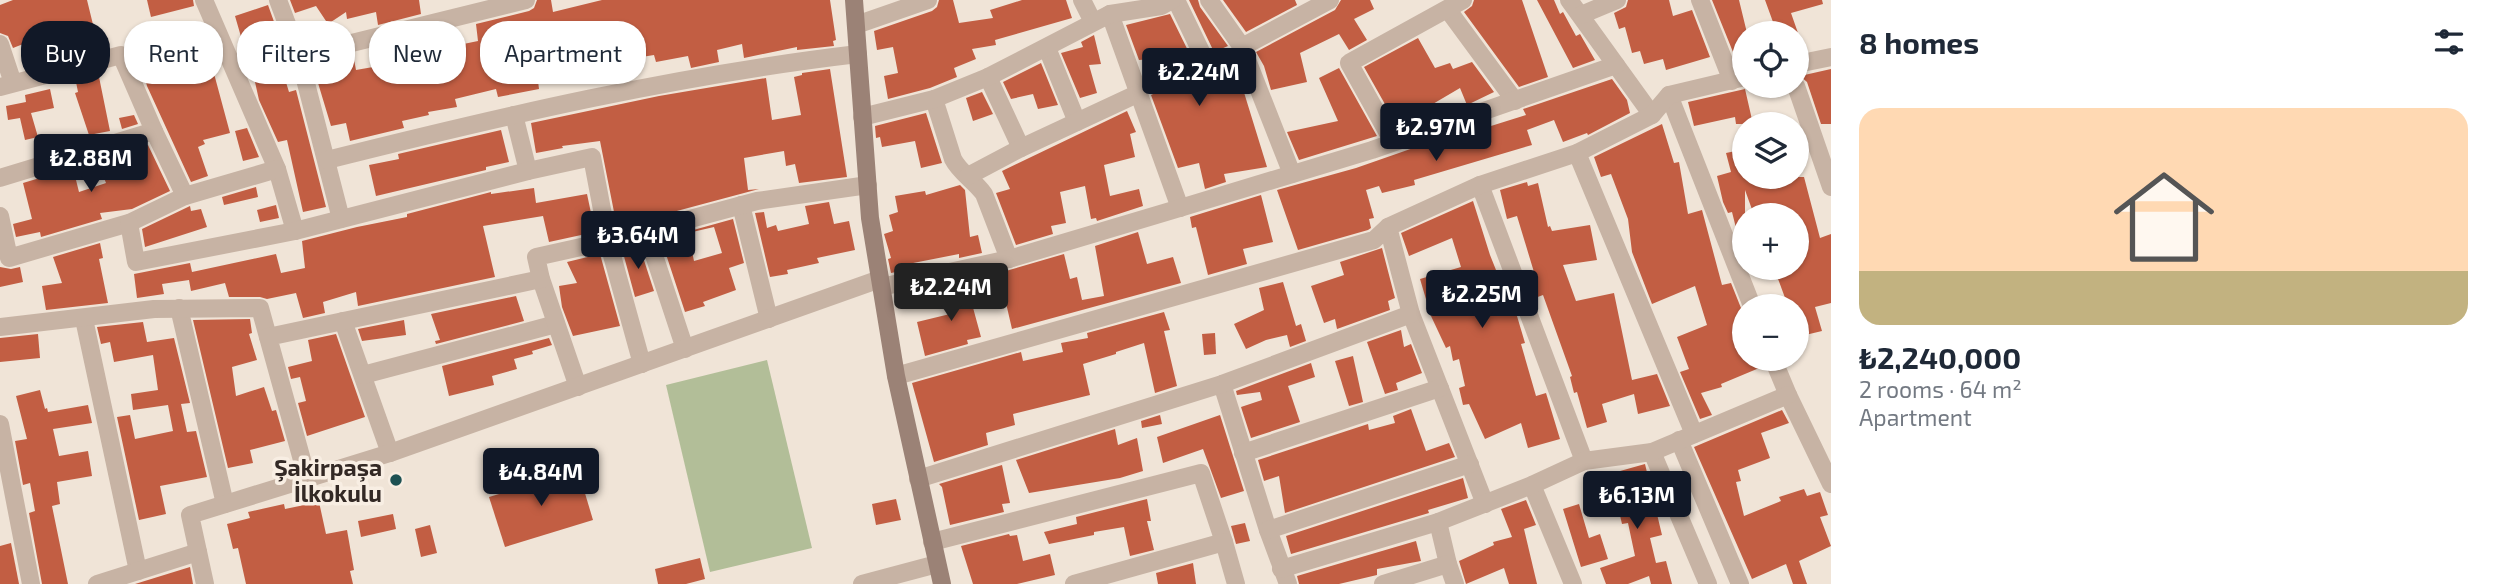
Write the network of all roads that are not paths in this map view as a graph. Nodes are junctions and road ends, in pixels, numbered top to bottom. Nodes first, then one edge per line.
1 (204, 0) edge
2 (278, 0) edge
3 (526, 0) edge
4 (854, 0) edge
5 (928, 0) edge
6 (1082, 0) edge
7 (1174, 0) edge
8 (1209, 0) edge
9 (1330, 0) edge
10 (1569, 0) edge
11 (1618, 0) edge
12 (1700, 0) edge
13 (1455, 5) edge
14 (1581, 15) junction
15 (1101, 18) junction
16 (286, 21) edge
17 (856, 25) junction
18 (355, 42) edge
19 (0, 44) edge
20 (1242, 47) junction
21 (1047, 48) junction
22 (858, 54) junction
23 (1831, 57) edge
24 (1809, 62) edge
25 (1616, 65) junction
26 (1208, 66) dead end
27 (1732, 67) edge
28 (988, 77) junction
29 (1732, 80) edge
30 (307, 84) edge
31 (6, 85) edge
32 (1139, 93) junction
33 (1669, 95) junction
34 (1800, 98) edge
35 (934, 99) junction
36 (1515, 101) junction
37 (514, 115) junction
38 (1652, 116) junction
39 (862, 117) junction
40 (1077, 122) junction
41 (154, 131) junction
42 (1393, 142) junction
43 (1021, 148) junction
44 (1577, 153) junction
45 (327, 160) junction
46 (277, 169) junction
47 (528, 171) junction
48 (1292, 174) junction
49 (0, 177) edge
50 (968, 177) junction
51 (868, 185) junction
52 (1480, 185) junction
53 (1831, 187) edge
54 (185, 196) junction
55 (741, 205) junction
56 (1180, 208) junction
57 (0, 216) edge
58 (341, 219) junction
59 (129, 223) junction
60 (1388, 228) junction
61 (295, 231) junction
62 (646, 231) junction
63 (608, 241) junction
64 (1009, 259) junction
65 (541, 279) junction
66 (881, 283) junction
67 (1747, 294) edge
68 (179, 308) junction
69 (1411, 314) junction
70 (84, 319) junction
71 (769, 319) junction
72 (343, 321) junction
73 (556, 324) junction
74 (0, 327) edge
75 (268, 338) junction
76 (685, 349) junction
77 (642, 364) junction
78 (1778, 371) edge
79 (362, 375) junction
80 (896, 376) junction
81 (1222, 384) junction
82 (578, 387) junction
83 (1440, 388) junction
84 (1787, 395) junction
85 (0, 424) edge
86 (1687, 437) junction
87 (390, 453) junction
88 (1243, 453) junction
89 (1652, 453) junction
90 (1584, 461) junction
91 (1470, 464) junction
92 (307, 478) junction
93 (918, 479) junction
94 (1830, 479) edge
95 (1532, 485) junction
96 (225, 504) junction
97 (1485, 504) junction
98 (1438, 522) junction
99 (1268, 530) junction
100 (932, 542) junction
101 (1224, 542) junction
102 (198, 552) junction
103 (937, 564) junction
104 (1448, 564) junction
105 (138, 571) junction
106 (1284, 576) edge
107 (120, 580) edge
108 (31, 584) edge
109 (97, 584) edge
110 (205, 584) edge
111 (862, 584) edge
112 (942, 584) edge
113 (1074, 584) edge
114 (1236, 584) edge
115 (1383, 584) edge
116 (1455, 584) edge
117 (1573, 584) edge
118 (1708, 584) edge
119 (1740, 584) edge

1 - 46 street
2 - 16 street
3 - 18 street
4 - 17 main road
5 - 17 street
6 - 15 street
7 - 15 street
7 - 26 street
8 - 20 street
9 - 20 street
10 - 14 street
11 - 14 street
12 - 27 street
13 - 36 street
13 - 42 street
14 - 25 street
15 - 21 street
15 - 32 street
17 - 22 main road
19 - 31 street
20 - 48 street
21 - 28 street
21 - 40 street
22 - 37 street
22 - 39 main road
23 - 24 street
25 - 36 street
25 - 38 street
28 - 35 street
28 - 43 street
29 - 33 street
30 - 45 street
31 - 41 street
32 - 40 street
32 - 56 street
33 - 38 street
33 - 67 street
34 - 53 street
35 - 39 street
35 - 50 street
36 - 42 street
37 - 45 street
37 - 47 street
38 - 44 street
39 - 51 main road
40 - 43 street
41 - 49 street
41 - 54 street
42 - 48 street
43 - 50 street
44 - 52 street
44 - 86 street
45 - 58 street
46 - 54 street
46 - 61 street
47 - 58 street
47 - 63 street
48 - 56 street
50 - 64 street
51 - 55 street
51 - 66 main road
52 - 60 street
52 - 90 street
54 - 59 street
55 - 62 street
55 - 71 street
56 - 64 street
57 - 59 street
58 - 61 street
59 - 61 street
60 - 69 street
60 - 80 street
62 - 63 street
62 - 76 street
63 - 65 street
63 - 77 street
64 - 66 street
65 - 72 street
65 - 73 street
66 - 71 street
66 - 80 main road
68 - 70 street
68 - 75 street
68 - 96 street
69 - 81 street
69 - 83 street
70 - 74 street
70 - 105 street
71 - 76 street
72 - 75 street
72 - 79 street
73 - 79 street
73 - 82 street
75 - 92 street
76 - 77 street
77 - 82 street
78 - 84 street
79 - 87 street
80 - 93 main road
81 - 88 street
81 - 93 street
82 - 87 street
83 - 88 street
83 - 91 street
84 - 86 street
84 - 94 street
85 - 108 street
86 - 89 street
86 - 119 street
87 - 92 street
88 - 99 street
89 - 90 street
89 - 118 street
90 - 95 street
91 - 97 street
91 - 99 street
92 - 96 street
93 - 100 main road
95 - 97 street
95 - 117 street
96 - 102 street
97 - 98 street
98 - 104 street
98 - 106 street
99 - 106 street
100 - 101 street
100 - 103 main road
101 - 113 street
101 - 114 street
102 - 105 street
102 - 110 street
103 - 111 street
103 - 112 main road
104 - 115 street
104 - 116 street
105 - 107 street
107 - 109 street

